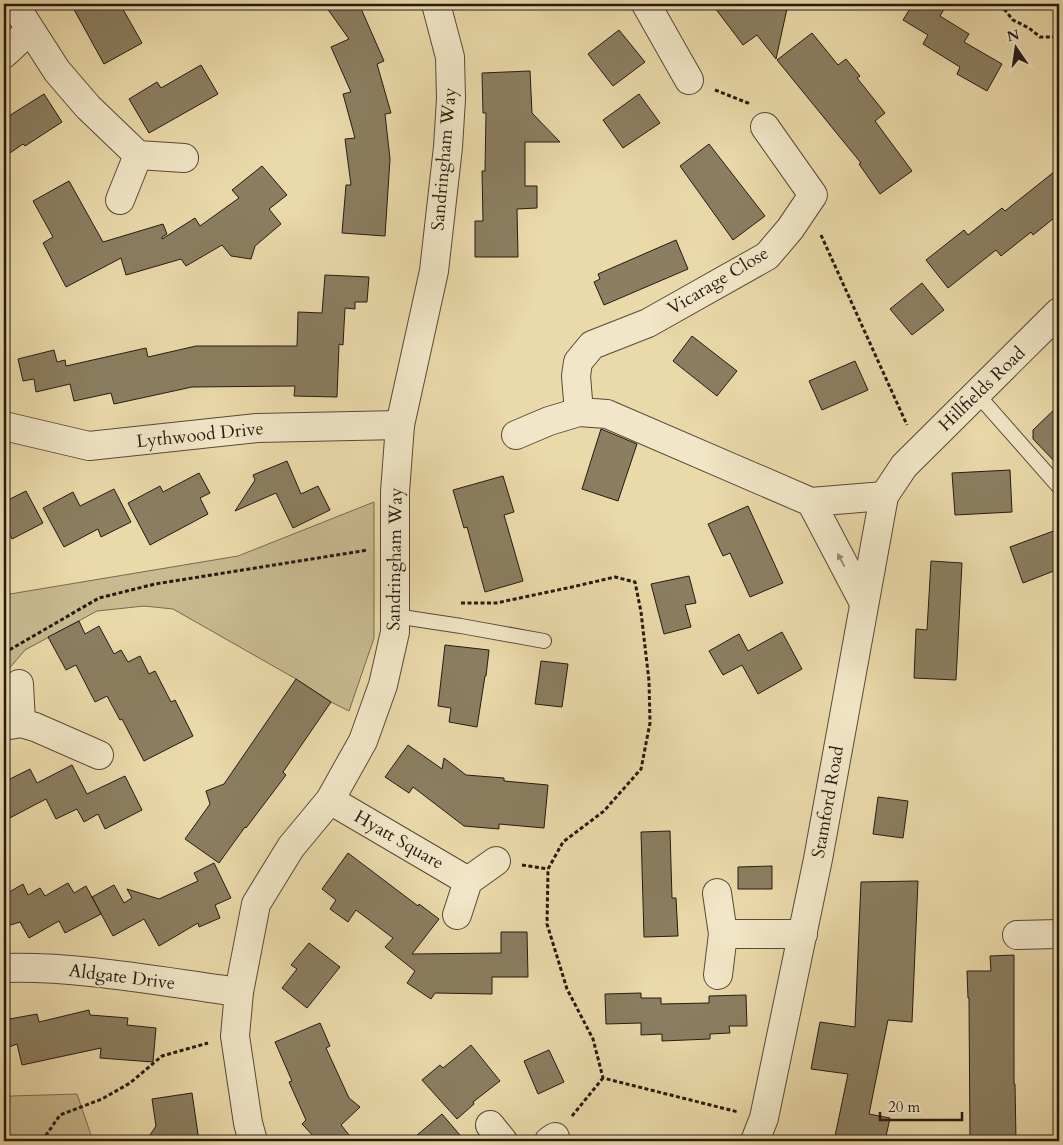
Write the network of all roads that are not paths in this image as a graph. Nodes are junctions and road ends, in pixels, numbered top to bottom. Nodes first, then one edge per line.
1 (14, 4) edge
2 (436, 4) edge
3 (646, 4) edge
4 (30, 30) junction
5 (4, 54) edge
6 (689, 80) road end
7 (765, 127) road end
8 (138, 155) junction
9 (184, 158) dead end
10 (120, 200) dead end
11 (1059, 312) edge
12 (977, 394) junction
13 (579, 412) junction
14 (400, 425) junction
15 (4, 426) edge
16 (516, 435) dead end
17 (911, 458) joint
18 (1059, 487) edge
19 (884, 496) junction
20 (811, 502) junction
21 (864, 603) junction
22 (395, 616) junction
23 (544, 641) dead end
24 (19, 684) dead end
25 (12, 724) edge
26 (99, 755) dead end
27 (330, 800) junction
28 (496, 861) dead end
29 (468, 881) junction
30 (717, 892) dead end
31 (456, 915) dead end
32 (723, 934) junction
33 (803, 934) junction
34 (1059, 934) edge
35 (1017, 935) dead end
36 (4, 968) edge
37 (718, 975) dead end
38 (239, 992) junction
39 (760, 1130) edge
40 (253, 1141) edge

1 - 4 street
2 - 14 street, Sandringham Way
3 - 6 street
4 - 5 street
4 - 8 street
7 - 13 street, Vicarage Close
8 - 9 street
8 - 10 street
11 - 12 street, Hillfields Road
12 - 17 street, Hillfields Road
12 - 18 lane
13 - 16 street
13 - 20 street
14 - 15 street, Lythwood Drive
14 - 22 street, Sandringham Way
17 - 19 street, Stamford Road
19 - 20 street
19 - 21 street, Stamford Road
21 -> 20 street
21 - 33 street, Stamford Road
22 - 23 lane
22 - 27 street, Sandringham Way
24 - 25 street
25 - 26 street
27 - 29 street, Hyatt Square
27 - 38 street, Sandringham Way
28 - 29 street
29 - 31 street
30 - 32 street
32 - 33 street
32 - 37 street
33 - 39 street, Stamford Road
34 - 35 street
36 - 38 street, Aldgate Drive
38 - 40 street, Sandringham Way

